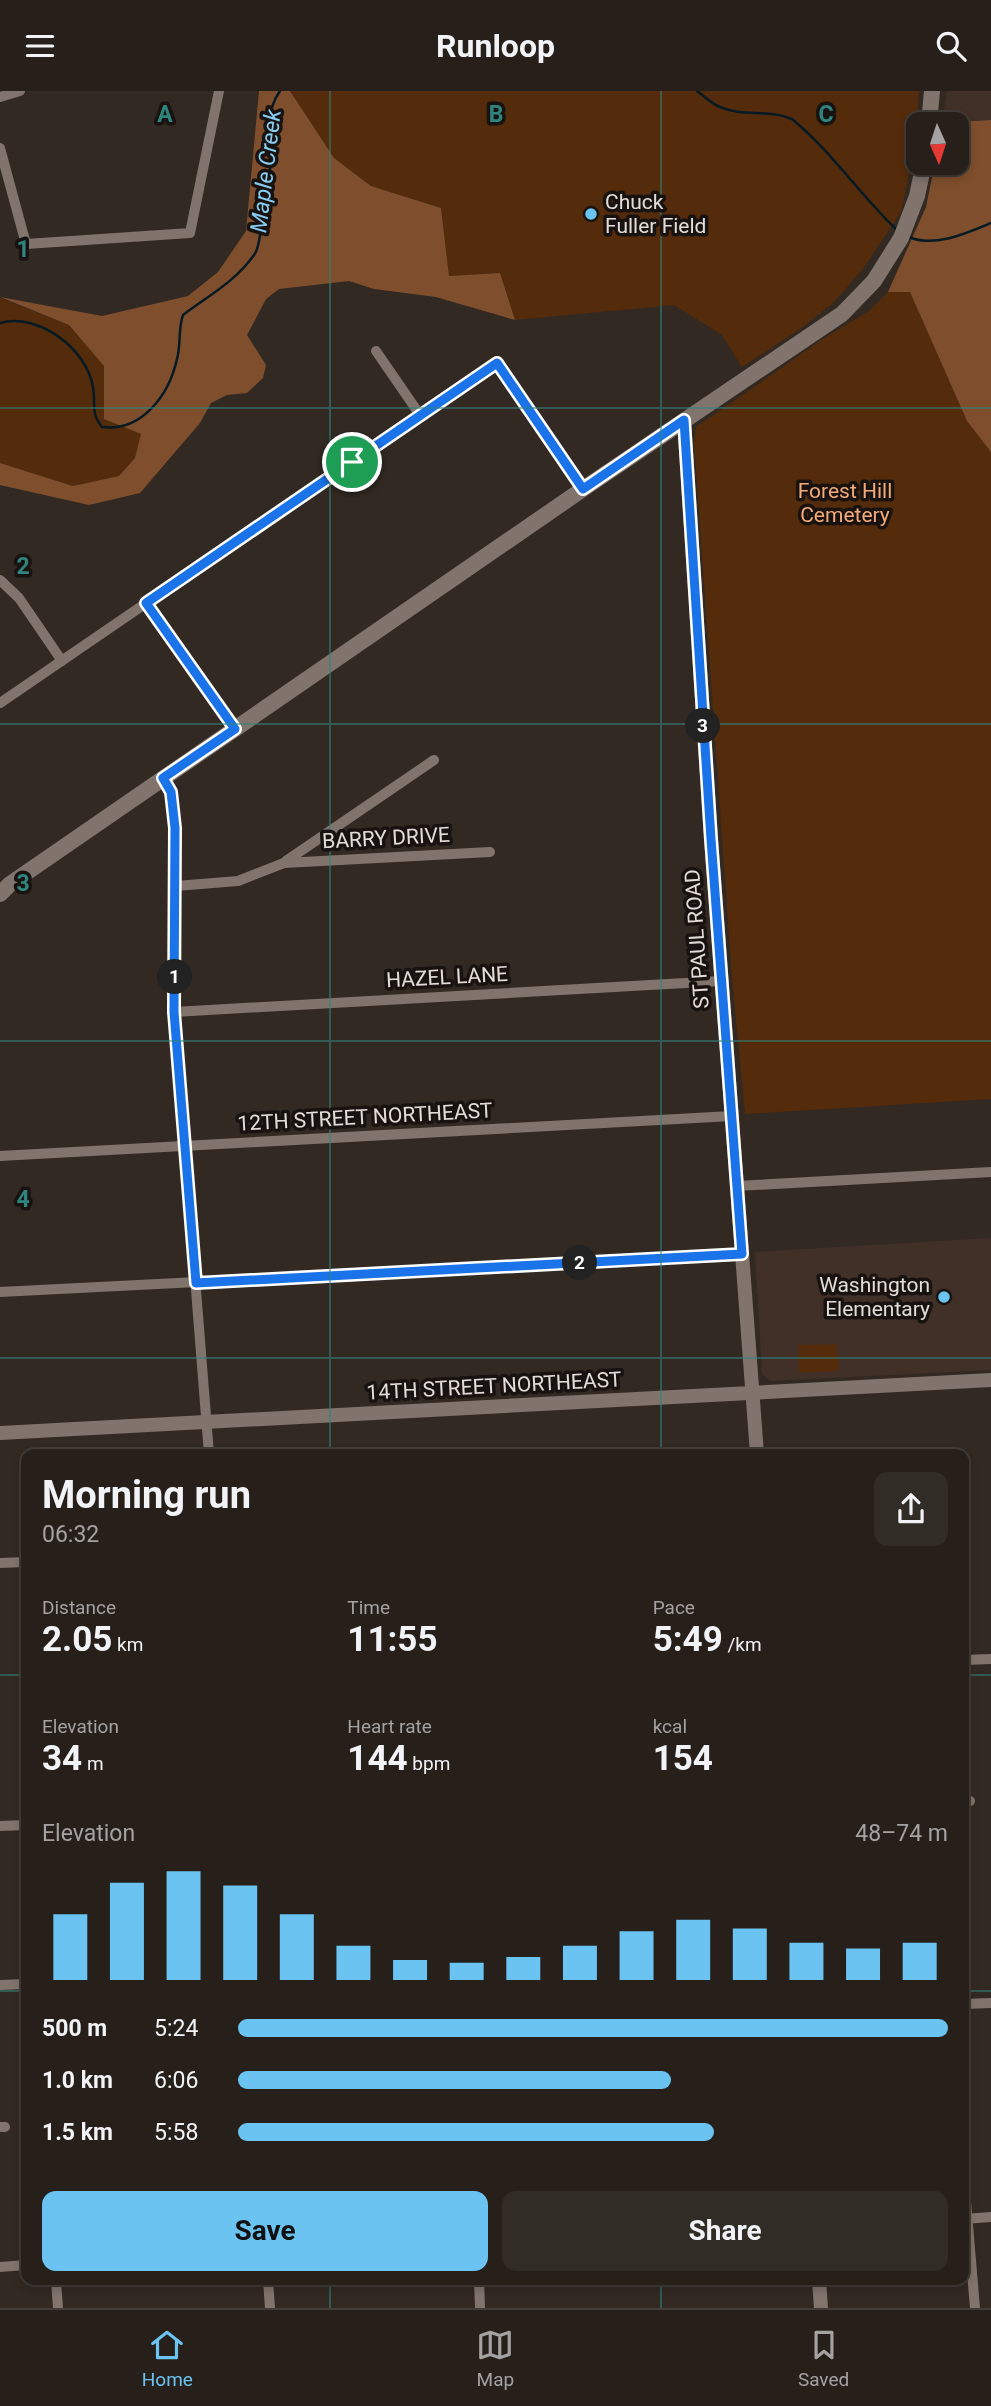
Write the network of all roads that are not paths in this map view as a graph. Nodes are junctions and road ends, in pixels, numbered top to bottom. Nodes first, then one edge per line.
1 (20, 91) edge
2 (219, 91) edge
3 (932, 91) edge
4 (0, 97) edge
5 (930, 112) edge
6 (0, 148) edge
7 (921, 175) edge
8 (376, 351) dead end
9 (421, 415) junction
10 (684, 420) junction
11 (583, 489) junction
12 (0, 580) edge
13 (146, 603) junction
14 (62, 661) junction
15 (0, 703) edge
16 (235, 729) junction
17 (434, 760) dead end
18 (163, 778) junction
19 (490, 852) dead end
20 (284, 863) junction
21 (176, 886) junction
22 (0, 894) edge
23 (722, 981) junction
24 (174, 1012) junction
25 (732, 1116) junction
26 (186, 1146) junction
27 (0, 1156) edge
28 (991, 1172) edge
29 (737, 1186) junction
30 (742, 1254) junction
31 (196, 1283) junction
32 (0, 1292) edge
33 (991, 1380) edge
34 (752, 1393) junction
35 (206, 1422) junction
36 (0, 1433) edge
37 (209, 1449) edge
38 (757, 1449) edge
39 (21, 1562) edge
40 (0, 1563) edge
41 (991, 1659) edge
42 (969, 1660) edge
43 (21, 1825) edge
44 (0, 1826) edge
45 (21, 1984) edge
46 (0, 1985) edge
47 (991, 2003) edge
48 (969, 2004) edge
49 (991, 2217) edge
50 (969, 2219) edge
51 (969, 2249) edge
52 (21, 2265) edge
53 (0, 2267) edge
54 (56, 2285) edge
55 (268, 2285) edge
56 (479, 2285) edge
57 (819, 2285) edge
58 (58, 2308) edge
59 (270, 2308) edge
60 (480, 2308) edge
61 (821, 2308) edge
62 (975, 2308) edge

1 - 4 street
2 - 6 street
3 - 5 main road
7 - 10 main road
8 - 9 street
9 - 11 street
9 - 13 street
10 - 11 main road
10 - 23 street, ST PAUL ROAD
11 - 16 main road
12 - 14 street
13 - 14 street
13 - 16 street
14 - 15 street
16 - 18 main road
17 - 20 street, BARRY DRIVE
18 - 21 street
18 - 22 main road
19 - 20 street, BARRY DRIVE
20 - 21 street, BARRY DRIVE
21 - 24 street
23 - 24 street, HAZEL LANE
23 - 25 street, ST PAUL ROAD
24 - 26 street
25 - 26 street, 12TH STREET NORTHEAST
25 - 29 street, ST PAUL ROAD
26 - 27 street, 12TH STREET NORTHEAST
26 - 31 street
28 - 29 street
29 - 30 street, ST PAUL ROAD
30 - 31 street
30 - 34 street, ST PAUL ROAD
31 - 32 street
31 - 35 street
33 - 34 street, 14TH STREET NORTHEAST
34 - 35 street, 14TH STREET NORTHEAST
34 - 38 street, ST PAUL ROAD
35 - 36 street, 14TH STREET NORTHEAST
35 - 37 street
39 - 40 street
41 - 42 street
43 - 44 street
45 - 46 street
47 - 48 street
49 - 50 street
51 - 62 street
52 - 53 street
54 - 58 street
55 - 59 street
56 - 60 street
57 - 61 street

